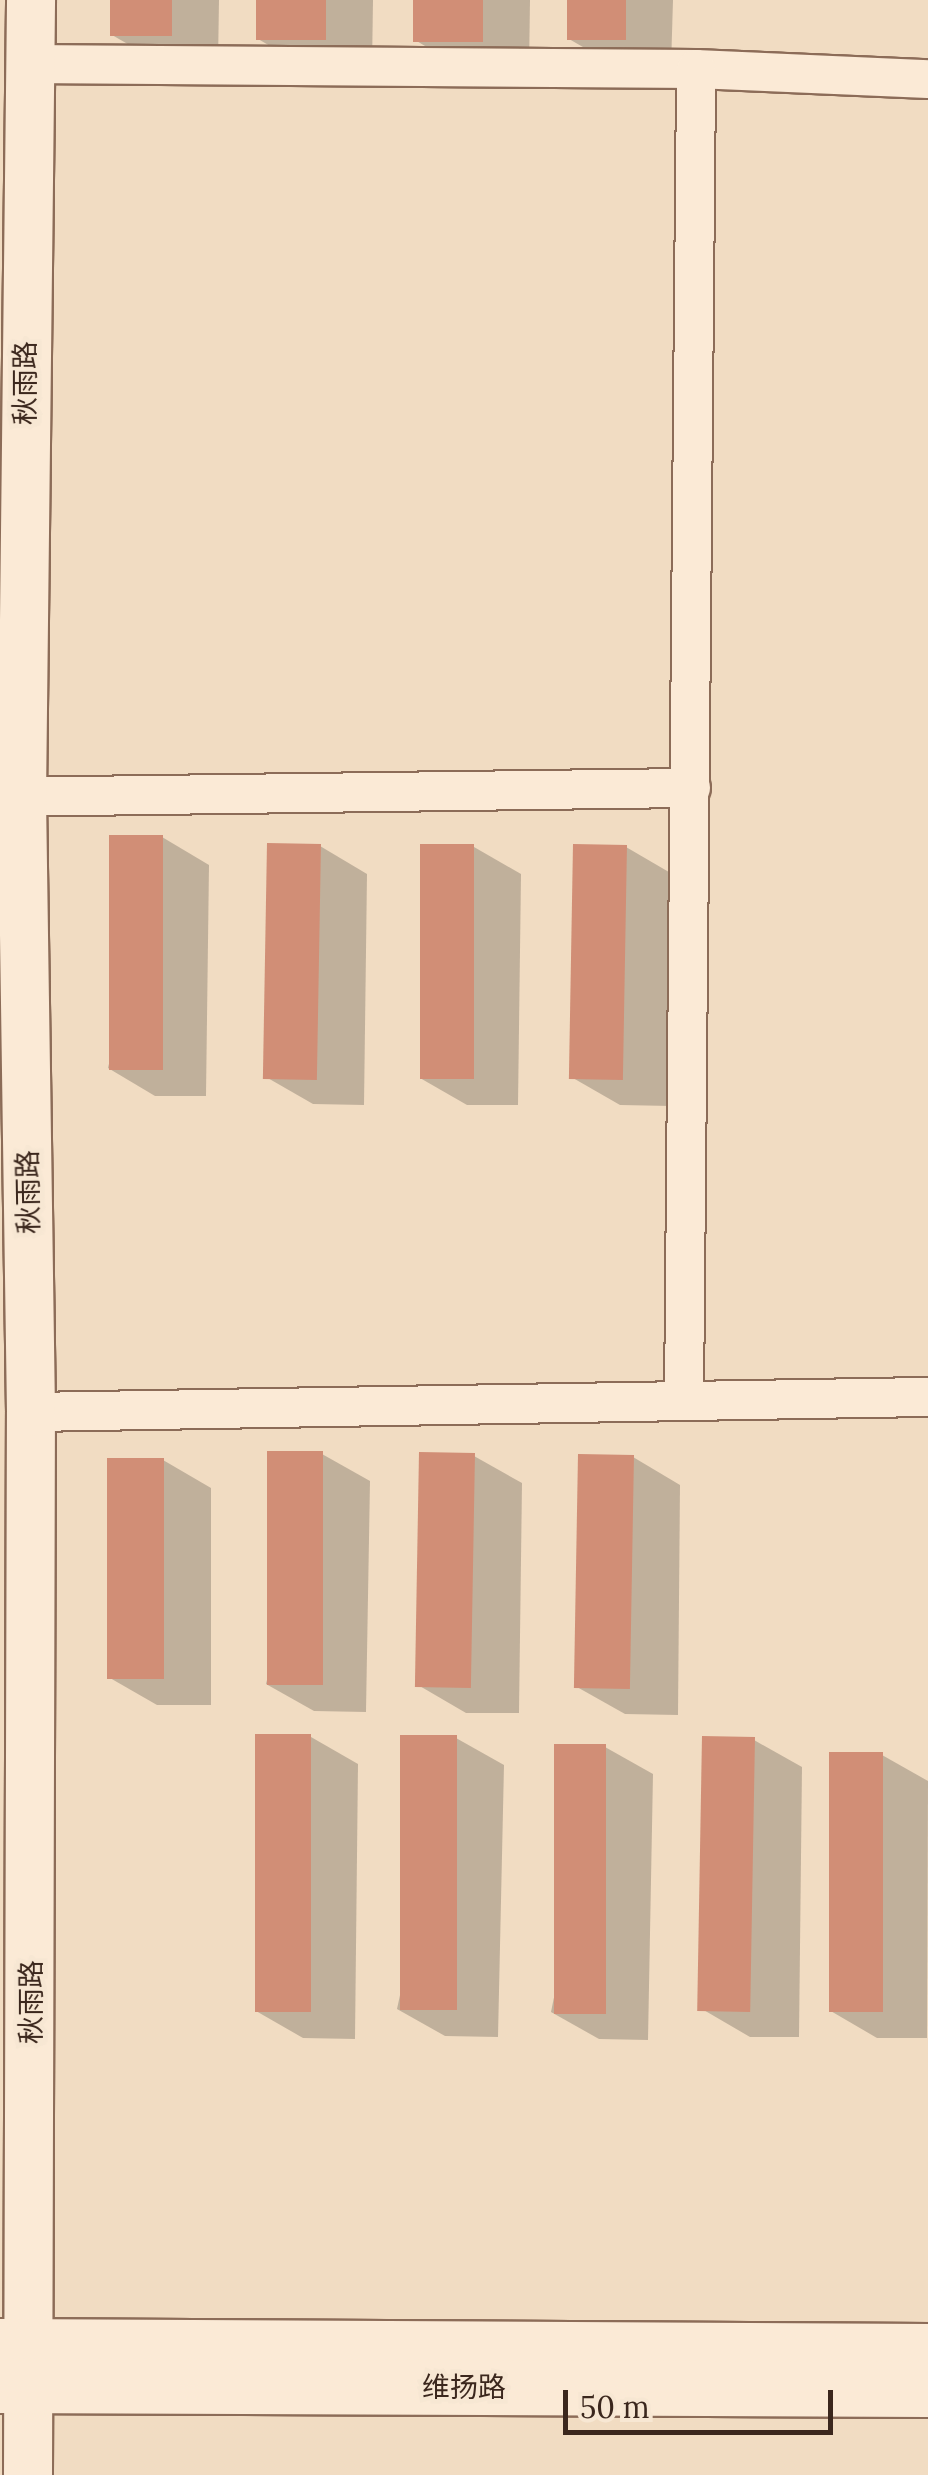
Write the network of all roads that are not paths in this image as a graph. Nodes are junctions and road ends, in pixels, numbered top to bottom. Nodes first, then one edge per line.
1 (30, 0) edge
2 (28, 64) junction
3 (696, 70) junction
4 (928, 79) edge
5 (691, 788) junction
6 (11, 797) edge
7 (928, 1397) edge
8 (684, 1400) junction
9 (31, 1412) junction
10 (15, 2366) edge
11 (913, 2370) edge
12 (28, 2475) edge

1 - 2 street, 秋雨路
2 - 3 street
2 - 6 street, 秋雨路
3 - 4 street
3 - 5 street
5 - 6 street
5 - 8 street
6 - 9 street, 秋雨路
7 - 8 street
8 - 9 street
9 - 10 street, 秋雨路
10 - 11 main road, 维扬路
10 - 12 street, 秋雨路

